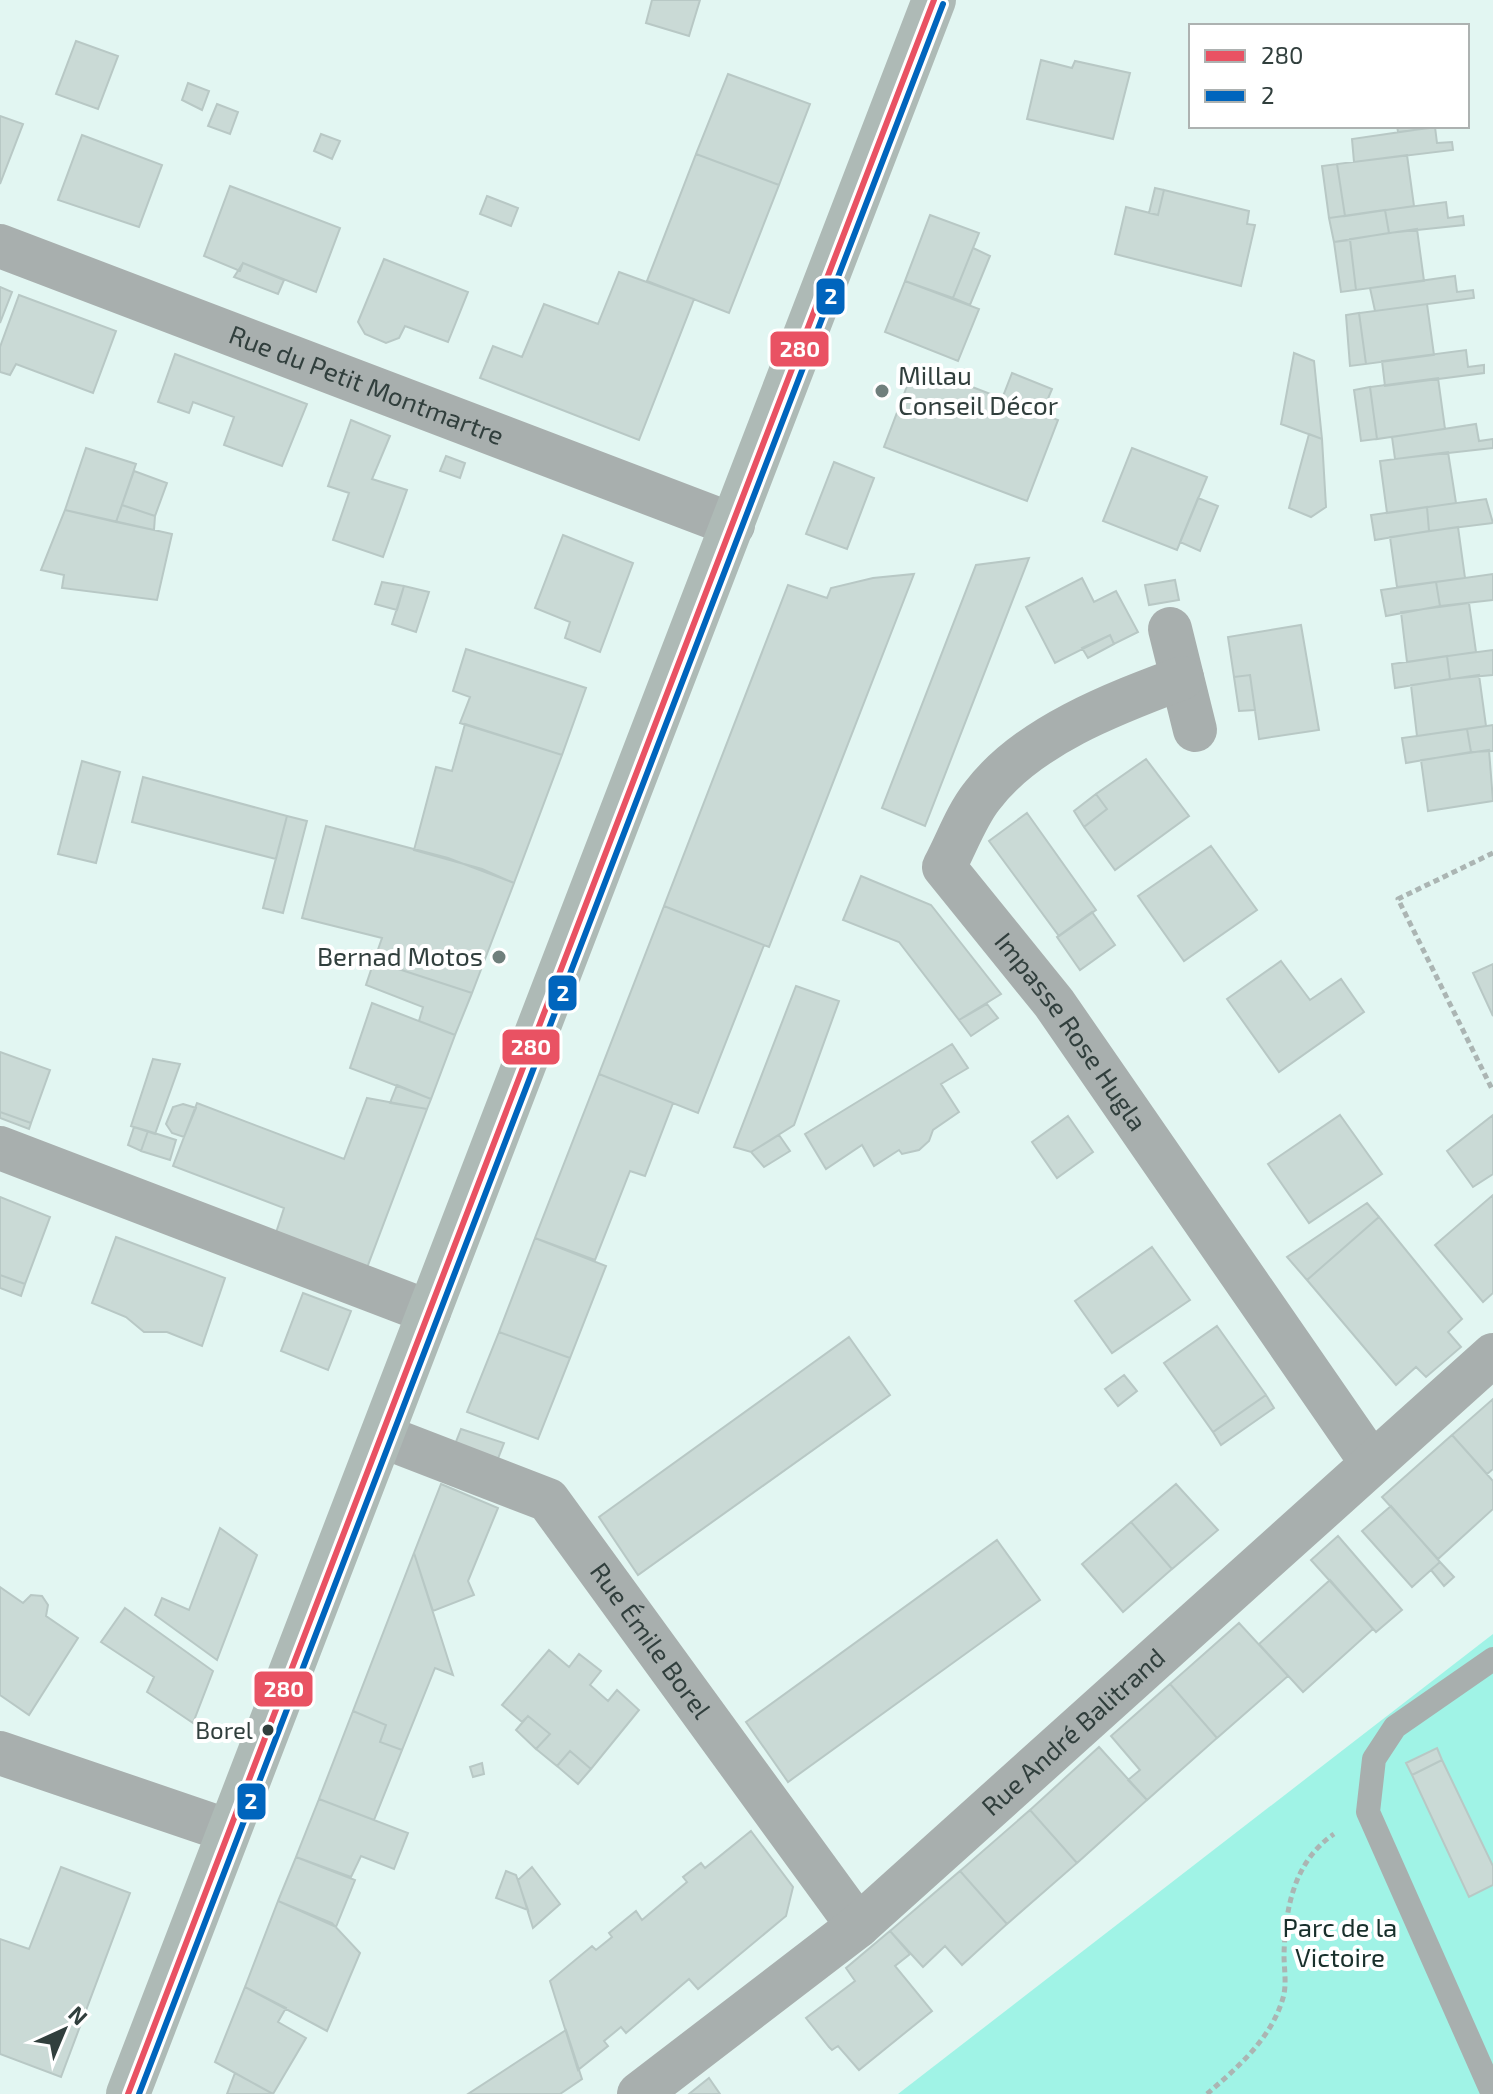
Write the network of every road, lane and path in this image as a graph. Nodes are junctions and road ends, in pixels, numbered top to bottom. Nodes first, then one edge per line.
1 (934, 0) edge
2 (0, 246) edge
3 (733, 525) junction
4 (1170, 629) dead end
5 (1182, 678) junction
6 (1195, 730) dead end
7 (1493, 853) edge
8 (1493, 1091) edge
9 (0, 1148) edge
10 (429, 1312) junction
11 (1493, 1355) edge
12 (382, 1436) junction
13 (1371, 1462) junction
14 (1493, 1659) edge
15 (0, 1753) edge
16 (1368, 1812) junction
17 (226, 1830) junction
18 (858, 1926) junction
19 (128, 2094) edge
20 (639, 2094) edge
21 (1207, 2094) edge
22 (1493, 2094) edge

1 - 3 main road
2 - 3 street, Rue du Petit Montmartre
3 - 10 main road
4 - 5 street
5 - 6 street
5 - 13 street, Impasse Rose Hugla
7 - 8 path
9 - 10 street
10 - 12 main road
11 - 13 street, Rue André Balitrand
12 - 17 main road
12 - 18 street, Rue Émile Borel
13 - 18 street, Rue André Balitrand
14 - 16 lane
15 - 17 street
16 - 21 path
16 - 22 lane
17 - 19 main road
18 - 20 street, Rue André Balitrand

